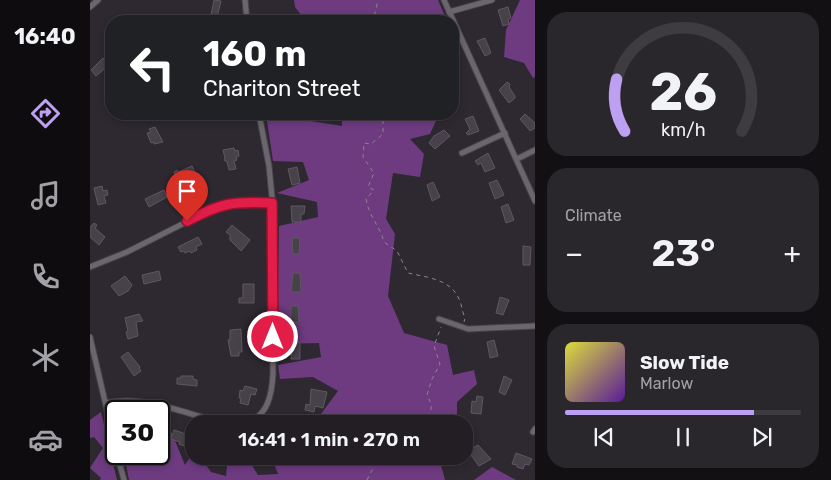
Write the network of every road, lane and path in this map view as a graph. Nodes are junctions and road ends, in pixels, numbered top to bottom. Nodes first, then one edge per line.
1 (98, 0) edge
2 (246, 0) edge
3 (378, 0) edge
4 (444, 0) edge
5 (492, 0) edge
6 (90, 7) edge
7 (449, 12) junction
8 (247, 15) edge
9 (374, 15) edge
10 (450, 15) edge
11 (459, 34) edge
12 (260, 120) edge
13 (382, 120) edge
14 (505, 133) junction
15 (535, 150) edge
16 (462, 153) dead end
17 (517, 159) junction
18 (535, 201) edge
19 (272, 203) junction
20 (90, 267) edge
21 (441, 320) joint
22 (535, 326) edge
23 (462, 327) junction
24 (90, 337) edge
25 (105, 400) edge
26 (170, 409) edge
27 (193, 415) edge
28 (259, 415) edge
29 (428, 415) edge
30 (121, 465) edge
31 (374, 465) edge
32 (124, 480) edge
33 (367, 480) edge

1 - 6 street
2 - 8 street
3 - 9 path
4 - 7 street
5 - 7 street
7 - 10 street
11 - 14 street
12 - 19 street
13 - 23 path
14 - 16 street
14 - 17 street
15 - 17 street
17 - 18 street
19 - 20 street
19 - 28 street
21 - 23 street
21 - 29 path
22 - 23 street
24 - 25 street
26 - 27 street
30 - 32 street
31 - 33 path

